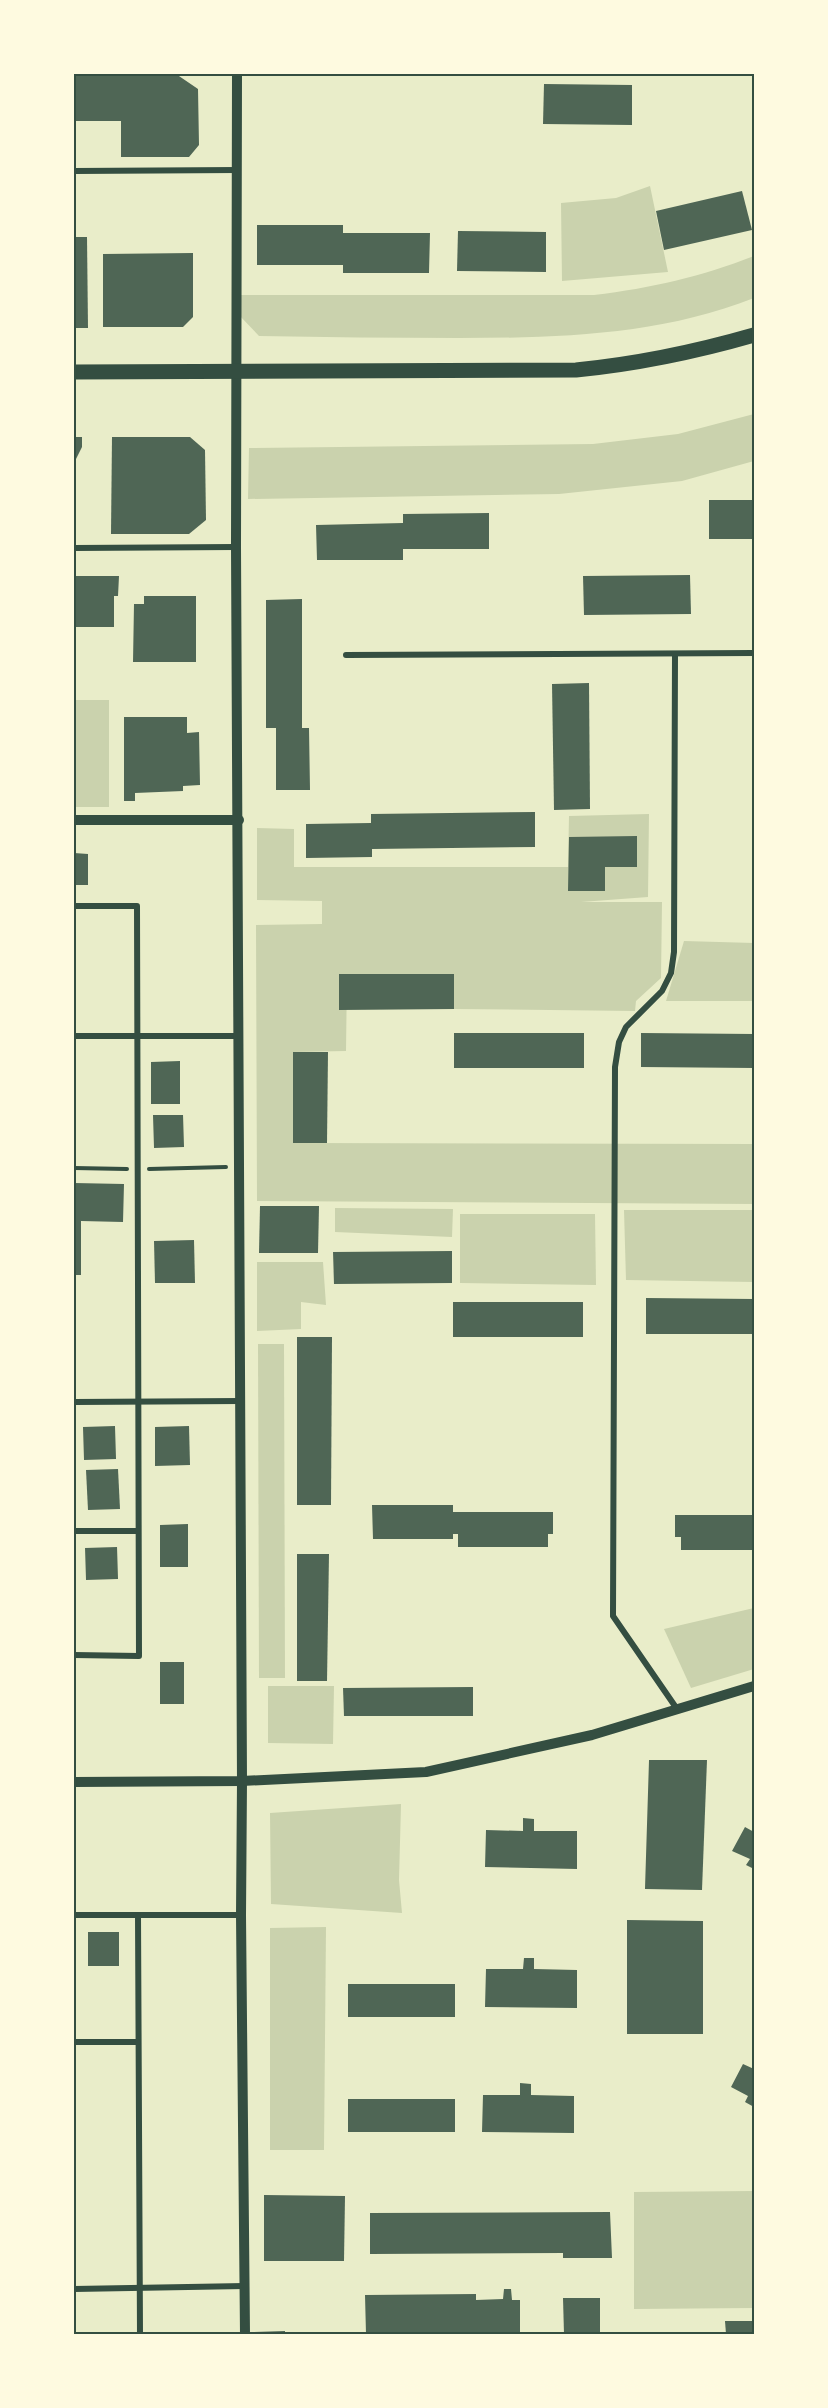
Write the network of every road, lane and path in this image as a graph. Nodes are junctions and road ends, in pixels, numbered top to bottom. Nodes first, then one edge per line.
1 (237, 74) edge
2 (238, 170) junction
3 (74, 171) edge
4 (754, 335) edge
5 (237, 371) junction
6 (74, 372) edge
7 (236, 547) junction
8 (74, 548) edge
9 (754, 653) edge
10 (675, 654) junction
11 (346, 655) dead end
12 (74, 820) edge
13 (239, 820) junction
14 (74, 906) edge
15 (74, 1036) edge
16 (239, 1036) junction
17 (138, 1037) junction
18 (240, 1167) junction
19 (74, 1168) edge
20 (138, 1169) junction
21 (241, 1401) junction
22 (74, 1402) edge
23 (138, 1402) junction
24 (74, 1531) edge
25 (138, 1531) junction
26 (74, 1655) edge
27 (754, 1686) edge
28 (677, 1709) junction
29 (242, 1781) junction
30 (74, 1782) edge
31 (74, 1915) edge
32 (138, 1915) junction
33 (240, 1915) junction
34 (74, 2042) edge
35 (138, 2042) junction
36 (245, 2286) junction
37 (139, 2288) junction
38 (74, 2289) edge
39 (140, 2334) edge
40 (245, 2334) edge

1 - 2 street
2 - 3 street
2 - 5 street
4 - 5 main road
5 - 6 main road
5 - 7 street
7 - 8 street
7 - 13 street
9 - 10 street
10 - 11 street
10 - 28 street
12 - 13 street
13 - 16 street
14 - 17 street
15 - 17 street
16 - 17 street
16 - 18 street
17 - 20 street
18 - 20 path
18 - 21 street
19 - 20 path
20 - 23 street
21 - 23 street
21 - 29 street
22 - 23 street
23 - 25 street
24 - 25 street
25 - 26 street
27 - 28 street
28 - 29 street
29 - 30 street
29 - 33 street
31 - 32 street
32 - 33 street
32 - 35 street
33 - 36 street
34 - 35 street
35 - 37 street
36 - 37 street
36 - 40 street
37 - 38 street
37 - 39 street

